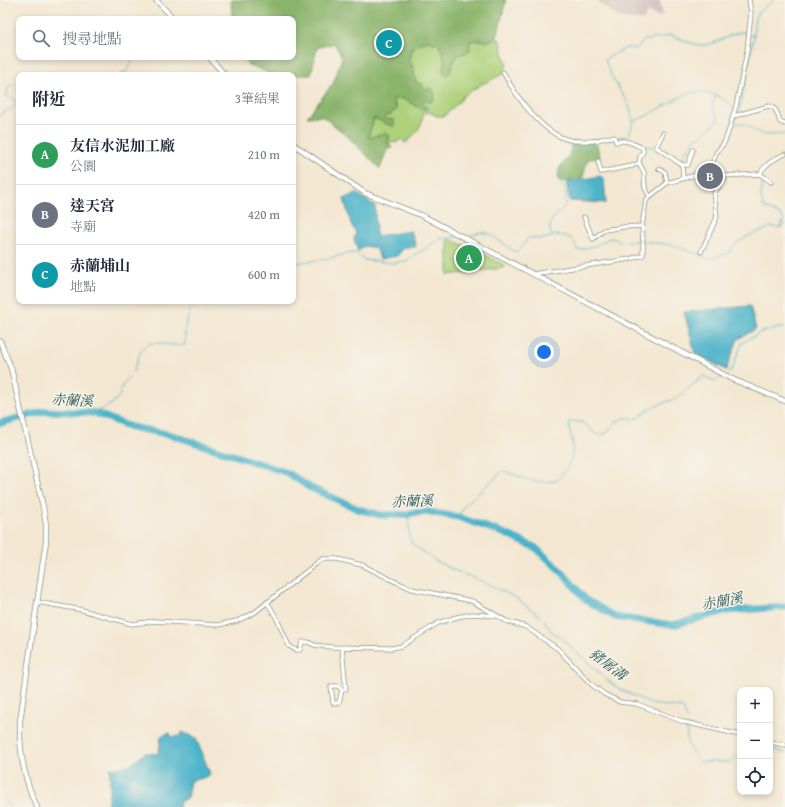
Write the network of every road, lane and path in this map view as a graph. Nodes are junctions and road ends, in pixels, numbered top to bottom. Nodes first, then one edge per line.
1 (156, 0) edge
2 (749, 0) edge
3 (171, 16) edge
4 (212, 60) edge
5 (222, 72) edge
6 (503, 72) dead end
7 (734, 116) junction
8 (785, 124) edge
9 (663, 133) dead end
10 (296, 146) edge
11 (693, 150) dead end
12 (785, 154) edge
13 (598, 161) dead end
14 (639, 163) junction
15 (682, 165) junction
16 (659, 169) dead end
17 (711, 169) junction
18 (760, 174) junction
19 (724, 176) junction
20 (683, 179) junction
21 (770, 182) dead end
22 (667, 183) junction
23 (650, 197) junction
24 (584, 217) dead end
25 (642, 226) junction
26 (701, 252) dead end
27 (533, 274) junction
28 (0, 341) edge
29 (785, 401) edge
30 (36, 602) junction
31 (267, 602) junction
32 (498, 616) junction
33 (342, 648) junction
34 (342, 690) junction
35 (737, 734) edge
36 (773, 743) edge
37 (785, 745) edge
38 (37, 807) edge

1 - 3 street
2 - 7 street
4 - 5 street
6 - 14 street
7 - 8 street
7 - 17 street
9 - 15 street
10 - 27 street
11 - 15 street
12 - 18 street
13 - 14 street
14 - 23 street
15 - 20 street
16 - 22 street
17 - 19 street
17 - 20 street
18 - 19 street
18 - 21 street
19 - 26 street
20 - 22 street
22 - 23 street
23 - 25 street
24 - 25 street
25 - 27 street
27 - 29 street
28 - 30 street
30 - 31 street
30 - 38 street
31 - 32 street
31 - 33 street
32 - 33 street
32 - 35 street
33 - 34 street
34 - 34 street
36 - 37 street

